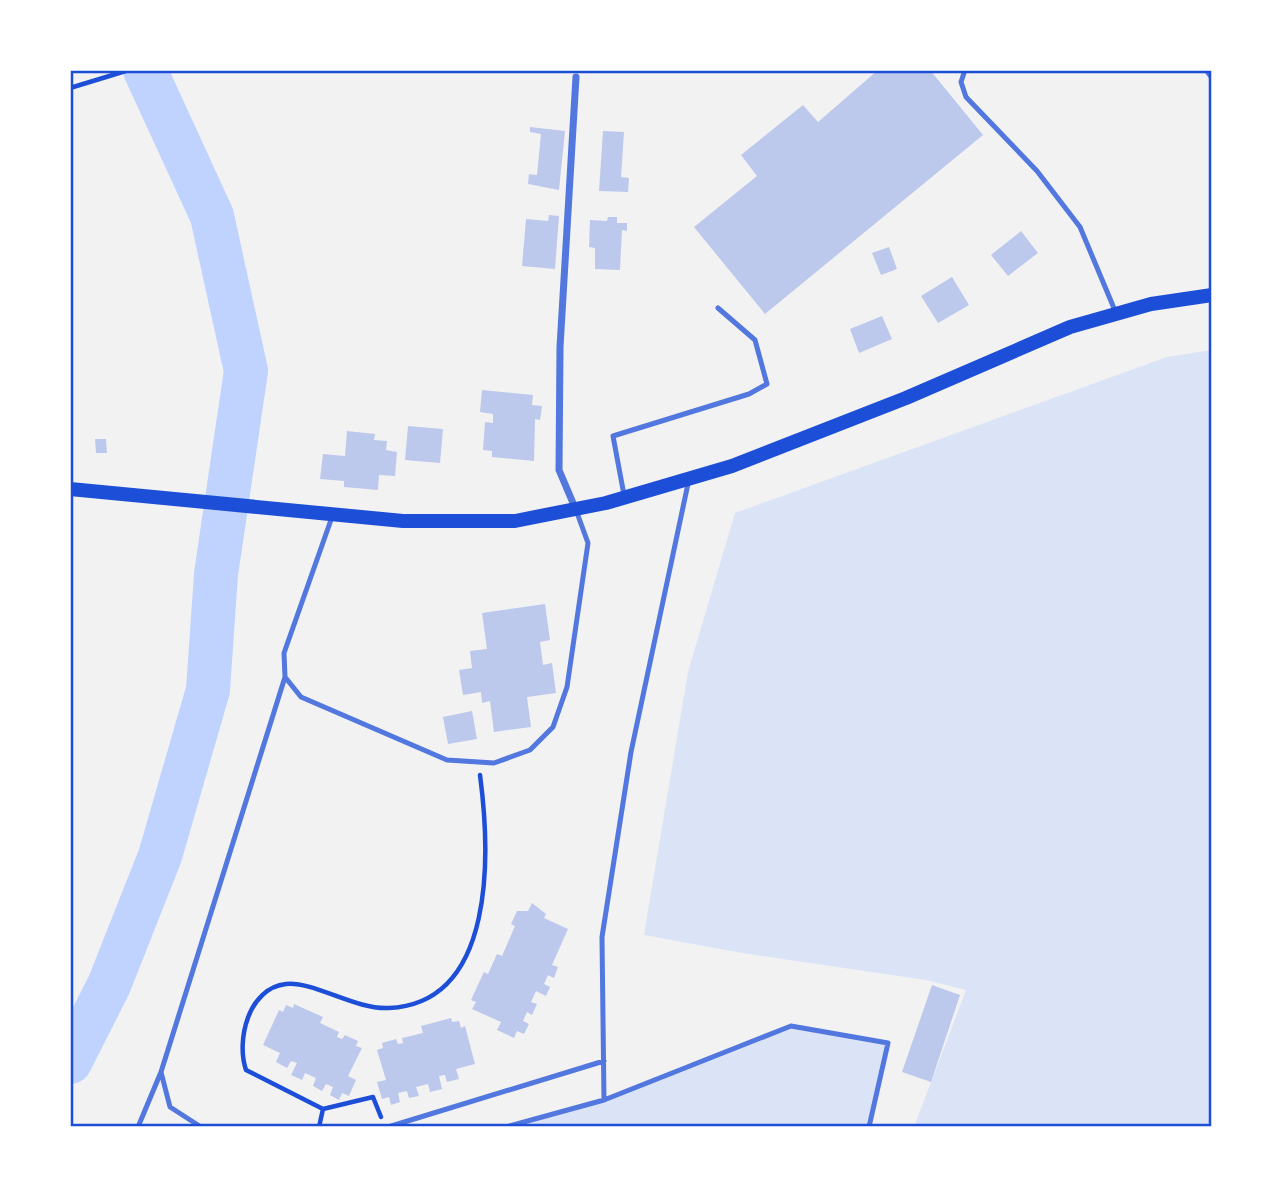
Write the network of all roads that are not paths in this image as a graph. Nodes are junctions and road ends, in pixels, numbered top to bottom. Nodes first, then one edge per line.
1 (965, 70) edge
2 (1206, 70) edge
3 (576, 77) dead end
4 (1212, 78) edge
5 (1212, 295) edge
6 (718, 308) dead end
7 (1116, 313) junction
8 (689, 480) junction
9 (70, 489) edge
10 (625, 498) junction
11 (576, 510) junction
12 (333, 514) junction
13 (285, 677) junction
14 (604, 1061) junction
15 (161, 1072) junction
16 (604, 1100) junction
17 (138, 1127) edge
18 (201, 1127) edge
19 (386, 1127) edge
20 (506, 1127) edge
21 (869, 1127) edge

1 - 7 lane
2 - 4 lane
3 - 11 street
5 - 7 main road
6 - 10 lane
7 - 8 main road
8 - 10 main road
8 - 14 lane
9 - 12 main road
10 - 11 main road
11 - 12 main road
11 - 13 lane
12 - 13 lane
13 - 15 lane
14 - 16 lane
14 - 19 lane
15 - 17 lane
15 - 18 lane
16 - 20 lane
16 - 21 lane

